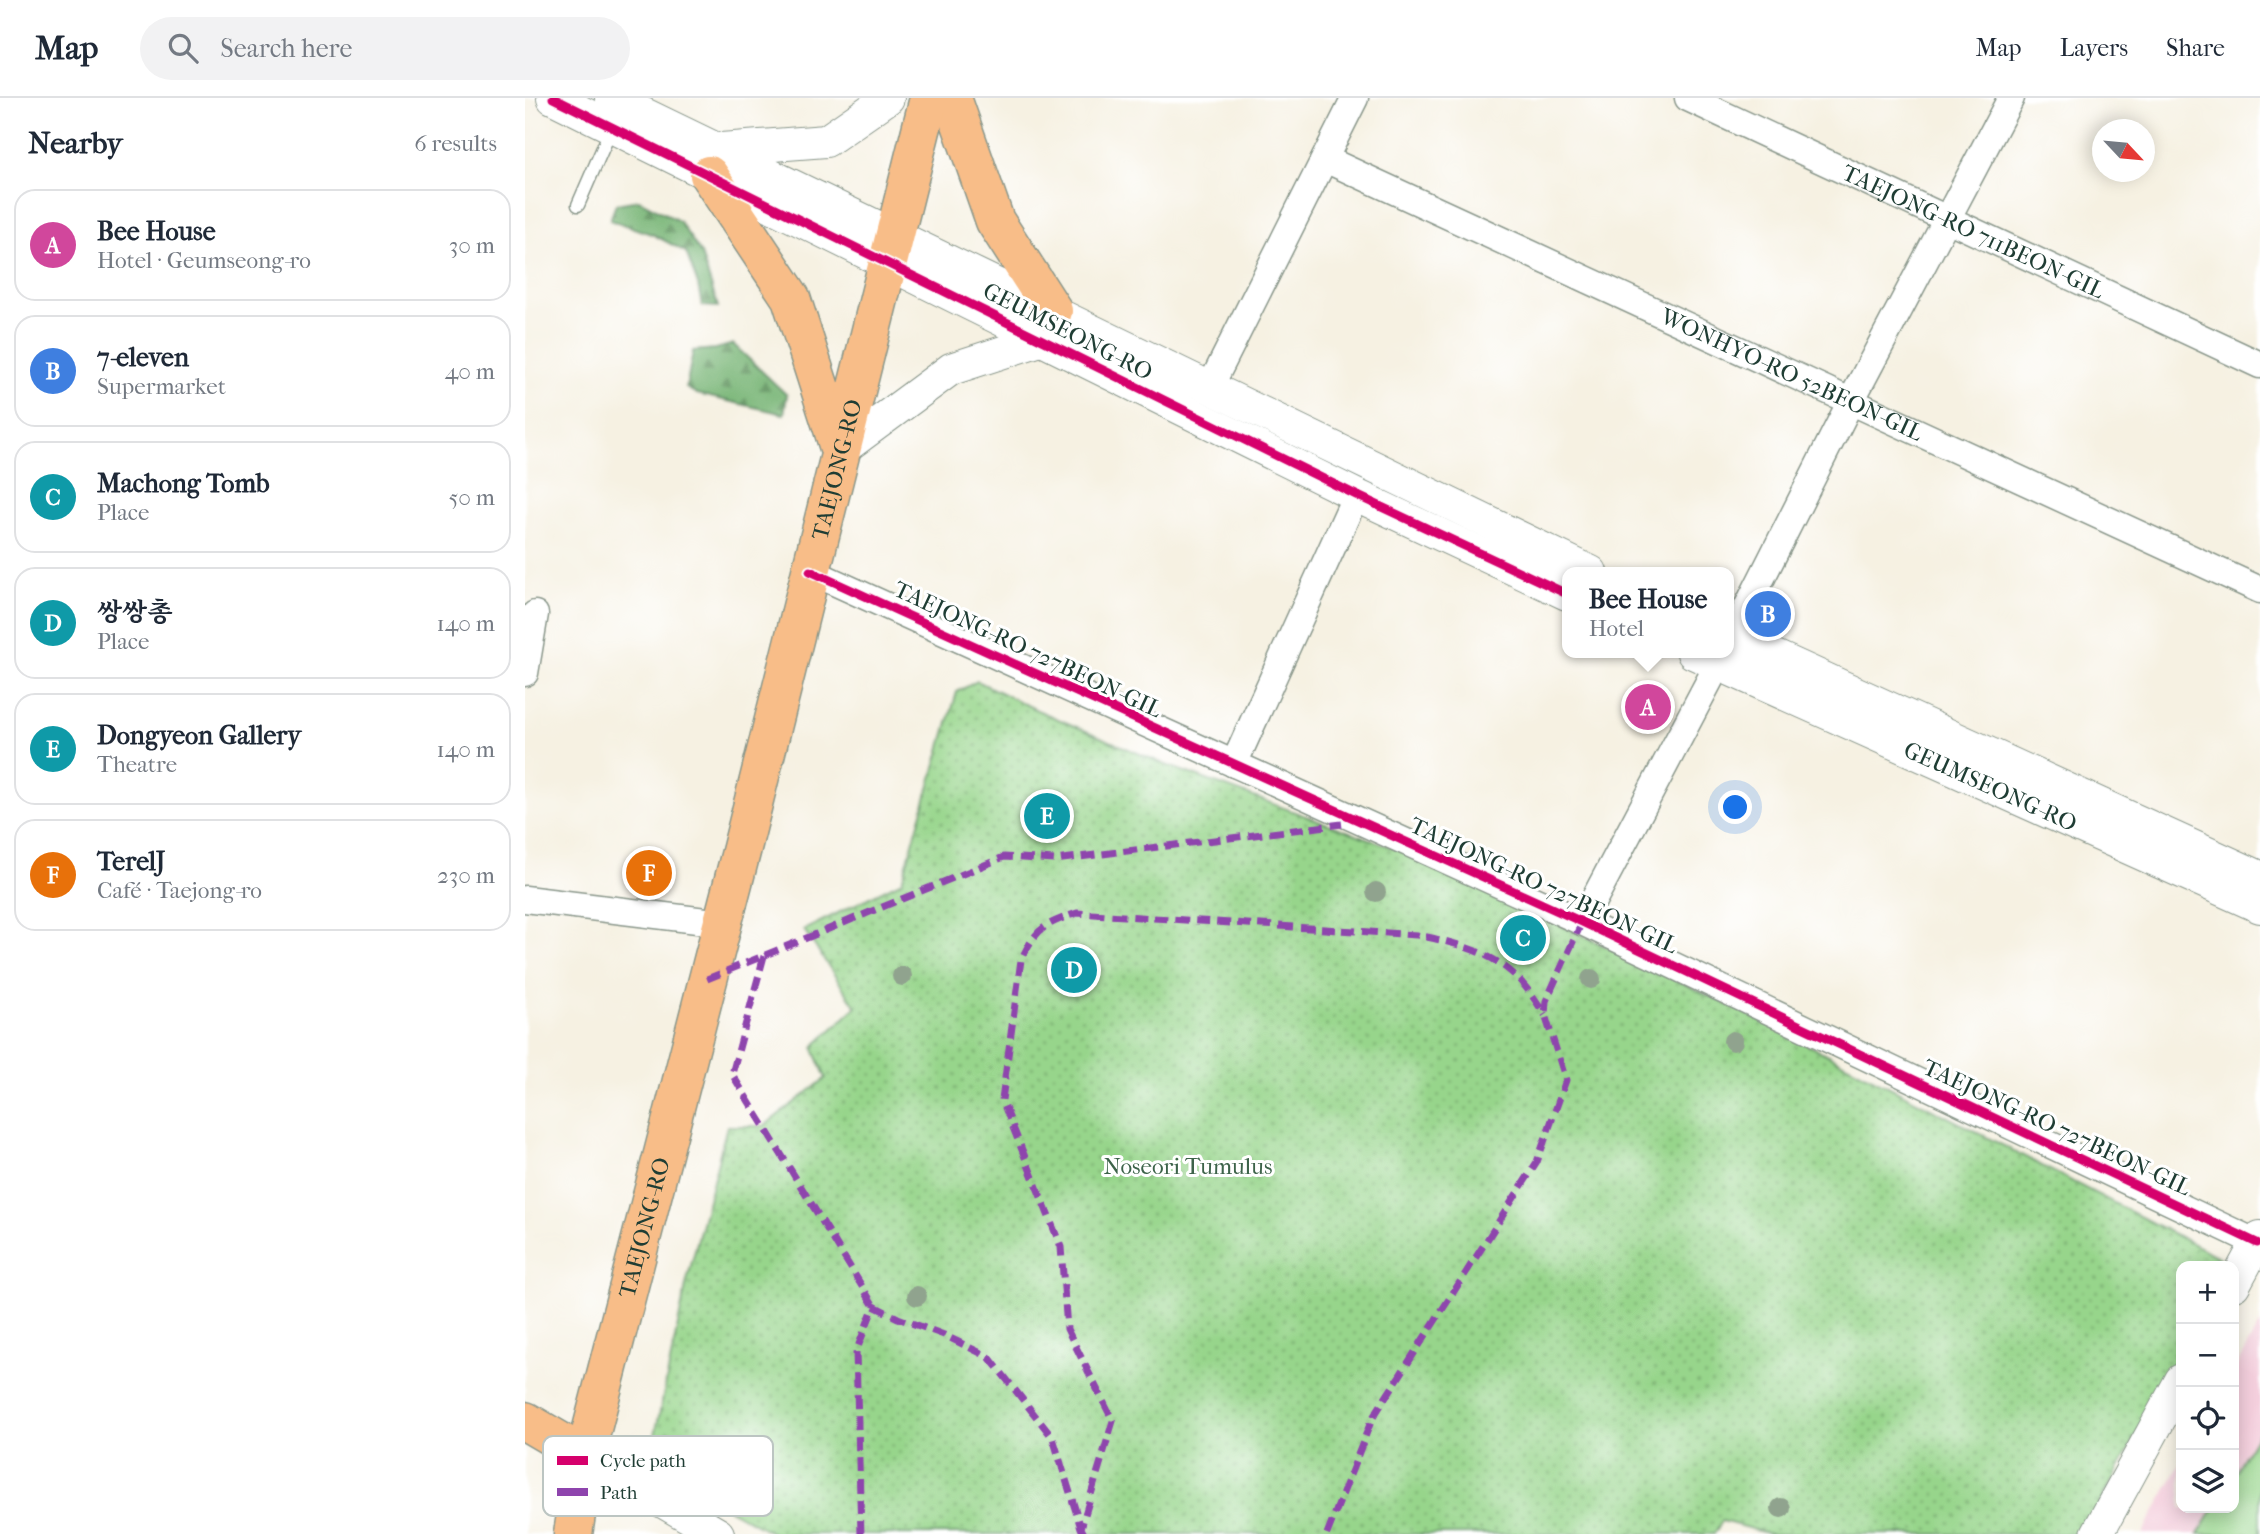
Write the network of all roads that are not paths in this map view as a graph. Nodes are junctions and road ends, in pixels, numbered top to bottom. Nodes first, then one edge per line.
1 (553, 98) edge
2 (888, 98) edge
3 (929, 98) edge
4 (951, 98) edge
5 (1355, 98) edge
6 (1688, 98) edge
7 (2011, 98) edge
8 (616, 109) edge
9 (1325, 159) junction
10 (714, 162) junction
11 (578, 205) dead end
12 (1947, 218) junction
13 (891, 248) junction
14 (1046, 325) junction
15 (2260, 365) edge
16 (1210, 387) junction
17 (1851, 401) junction
18 (840, 451) junction
19 (1356, 495) junction
20 (1581, 567) edge
21 (810, 571) junction
22 (2260, 590) edge
23 (1562, 592) edge
24 (535, 614) dead end
25 (1734, 622) edge
26 (1734, 653) edge
27 (1734, 653) edge
28 (1715, 658) edge
29 (525, 673) edge
30 (1234, 764) junction
31 (2260, 877) edge
32 (525, 899) edge
33 (2260, 907) edge
34 (1582, 922) junction
35 (722, 923) junction
36 (2258, 1240) edge
37 (2239, 1276) edge
38 (2177, 1387) edge
39 (525, 1421) edge
40 (551, 1436) edge
41 (590, 1436) edge
42 (576, 1516) edge
43 (687, 1516) edge
44 (573, 1534) edge
45 (718, 1534) edge
46 (2097, 1534) edge

1 - 8 street, GEUMSEONG-RO
2 - 10 street
3 - 13 main road, TAEJONG-RO
4 - 14 main road
5 - 9 street
6 - 12 street, TAEJONG-RO 711BEON-GIL
7 - 12 street
8 - 10 street, GEUMSEONG-RO
8 - 11 lane
9 - 16 street
9 - 17 street, WONHYO-RO 52BEON-GIL
10 - 13 street, GEUMSEONG-RO
10 - 18 main road
12 - 15 street, TAEJONG-RO 711BEON-GIL
12 - 17 street
13 - 14 street, GEUMSEONG-RO
13 - 18 main road, TAEJONG-RO
14 - 16 street, GEUMSEONG-RO
14 - 18 street
14 - 19 street, GEUMSEONG-RO
16 - 20 street, GEUMSEONG-RO
17 - 22 street, WONHYO-RO 52BEON-GIL
17 - 25 street
18 - 21 main road, TAEJONG-RO
19 - 23 street, GEUMSEONG-RO
19 - 30 street
21 - 30 street, TAEJONG-RO 727BEON-GIL
21 - 35 main road, TAEJONG-RO
24 - 29 street
26 - 31 street, GEUMSEONG-RO
27 - 33 street, GEUMSEONG-RO
28 - 34 street
30 - 34 street, TAEJONG-RO 727BEON-GIL
32 - 35 street
34 - 36 street, TAEJONG-RO 727BEON-GIL
35 - 41 main road, TAEJONG-RO
36 - 37 street
38 - 46 street
39 - 40 main road
42 - 44 main road, TAEJONG-RO
43 - 45 street

